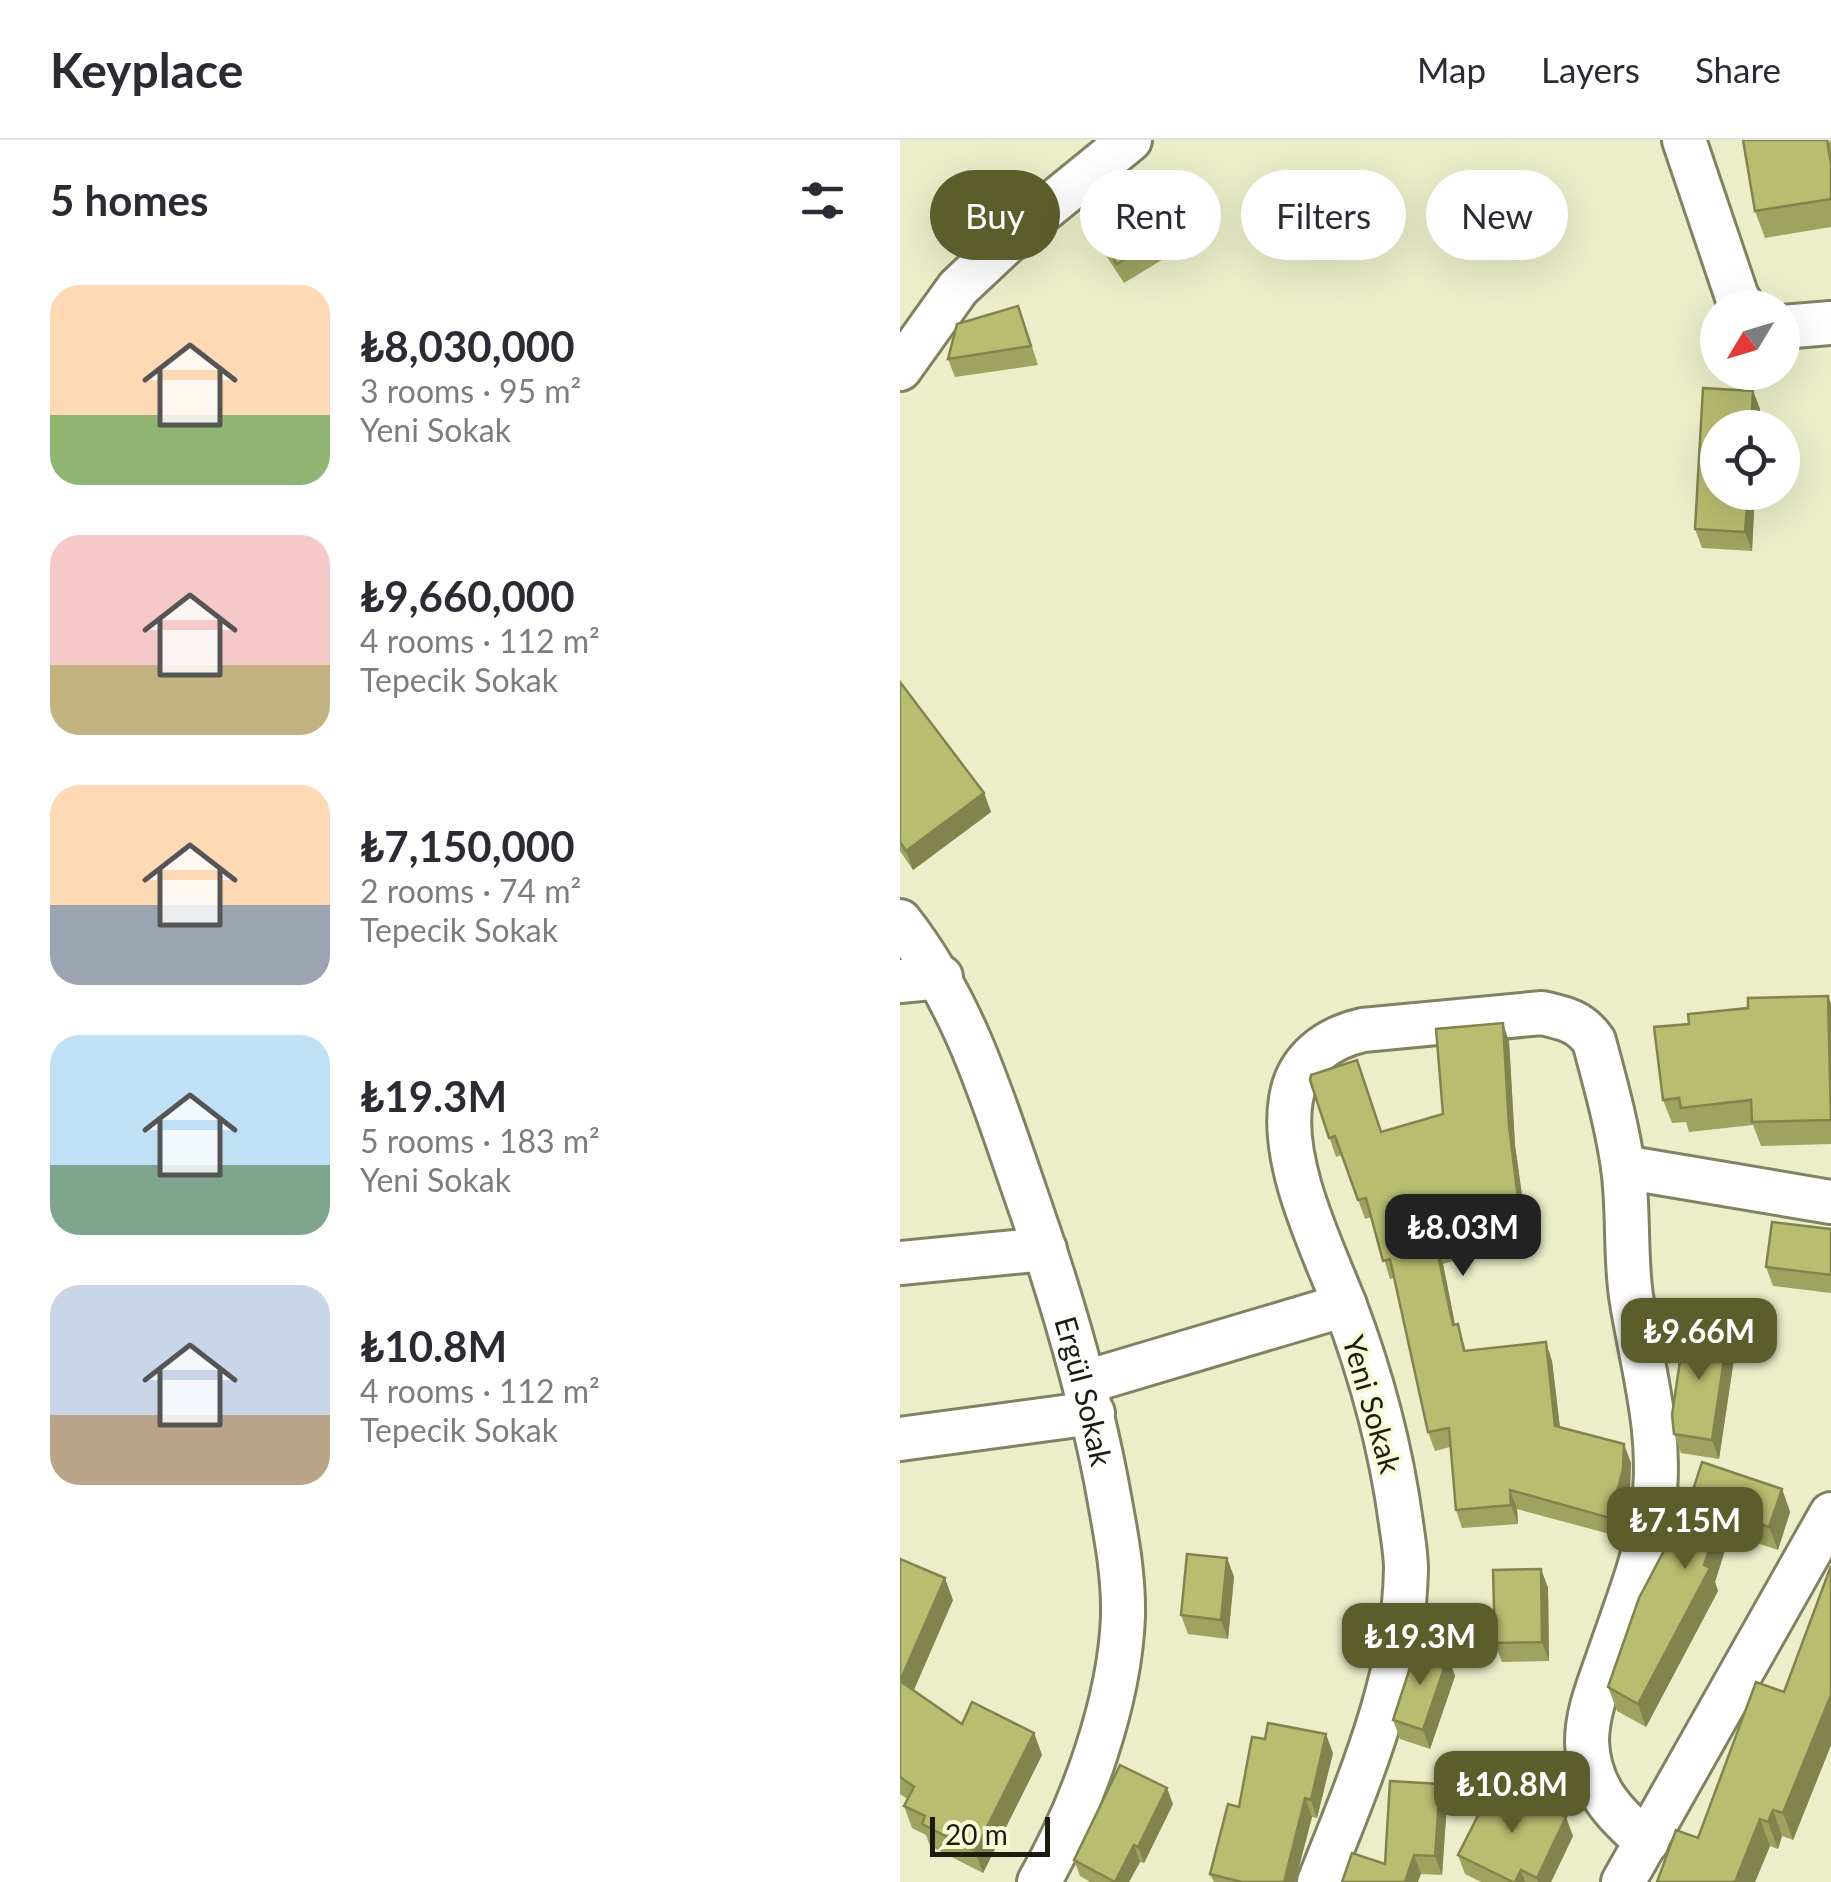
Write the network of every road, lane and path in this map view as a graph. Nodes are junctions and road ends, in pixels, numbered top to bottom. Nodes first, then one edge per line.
1 (1130, 140) edge
2 (1684, 140) edge
3 (1735, 290) edge
4 (1831, 323) edge
5 (1800, 326) edge
6 (900, 369) edge
7 (900, 921) edge
8 (920, 979) edge
9 (1623, 1167) junction
10 (1831, 1202) edge
11 (1045, 1248) junction
12 (900, 1263) edge
13 (1344, 1305) junction
14 (1089, 1398) junction
15 (900, 1440) edge
16 (1831, 1514) edge
17 (1647, 1842) junction
18 (1039, 1882) edge
19 (1319, 1882) edge
20 (1623, 1882) edge

1 - 6 street
2 - 3 street
4 - 5 street
7 - 8 street, Ergül Sokak
8 - 11 street, Ergül Sokak
9 - 10 street
9 - 13 street, Yeni Sokak
9 - 17 street, Yeni Sokak
11 - 12 street
11 - 14 street, Ergül Sokak
13 - 14 street
13 - 19 street, Yeni Sokak
14 - 15 street
14 - 18 street, Ergül Sokak
16 - 17 street
17 - 20 street

